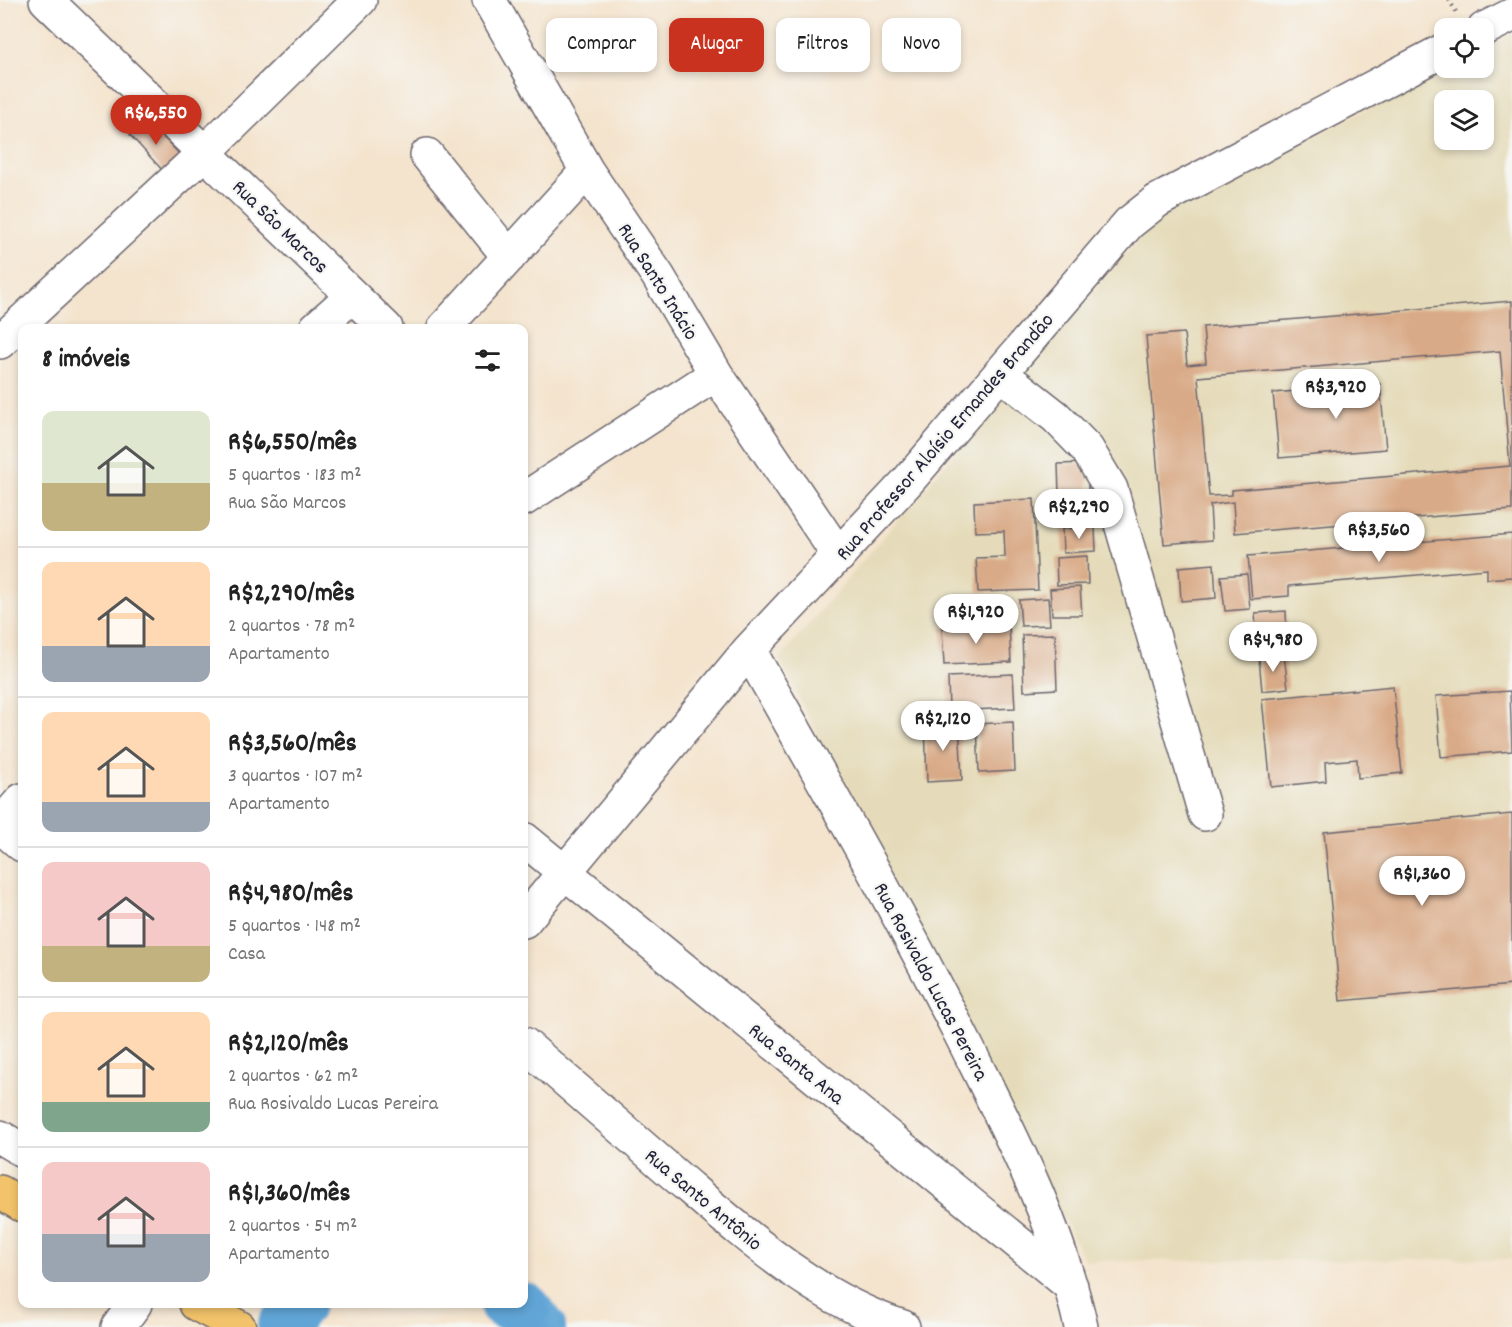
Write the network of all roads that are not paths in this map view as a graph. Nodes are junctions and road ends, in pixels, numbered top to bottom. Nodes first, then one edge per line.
1 (46, 0) edge
2 (360, 0) edge
3 (489, 0) edge
4 (1512, 15) edge
5 (1494, 24) edge
6 (1434, 55) edge
7 (205, 152) junction
8 (427, 155) dead end
9 (587, 171) junction
10 (509, 257) junction
11 (352, 296) junction
12 (19, 324) edge
13 (320, 324) edge
14 (382, 324) edge
15 (448, 324) edge
16 (18, 325) edge
17 (0, 342) edge
18 (1000, 373) junction
19 (716, 374) junction
20 (528, 496) edge
21 (839, 556) junction
22 (749, 650) junction
23 (18, 805) edge
24 (1205, 814) dead end
25 (0, 825) edge
26 (18, 841) edge
27 (528, 842) edge
28 (562, 872) junction
29 (528, 916) edge
30 (528, 1047) edge
31 (0, 1137) edge
32 (18, 1148) edge
33 (0, 1192) edge
34 (18, 1203) edge
35 (1072, 1287) junction
36 (132, 1308) edge
37 (203, 1308) edge
38 (117, 1327) edge
39 (239, 1327) edge
40 (903, 1327) edge
41 (1081, 1327) edge

1 - 7 street, Rua São Marcos
2 - 7 street
3 - 9 street, Rua Santo Inácio
4 - 5 street
6 - 18 street, Rua Professor Aloísio Ernandes Brandão
7 - 11 street, Rua São Marcos
7 - 12 street
8 - 10 street
9 - 10 street
9 - 19 street, Rua Santo Inácio
10 - 15 street
11 - 13 street
11 - 14 street, Rua São Marcos
16 - 17 street
18 - 21 street, Rua Professor Aloísio Ernandes Brandão
18 - 24 street
19 - 20 street
19 - 21 street, Rua Santo Inácio
21 - 22 street, Rua Professor Aloísio Ernandes Brandão
22 - 28 street, Rua Professor Aloísio Ernandes Brandão
22 - 35 street, Rua Rosivaldo Lucas Pereira
23 - 25 street
25 - 26 street
27 - 28 street, Rua Santa Ana
28 - 29 street, Rua Professor Aloísio Ernandes Brandão
28 - 35 street, Rua Santa Ana
30 - 40 street, Rua Santo Antônio
31 - 32 street
33 - 34 highway
35 - 41 street, Rua Rosivaldo Lucas Pereira
36 - 38 street
37 - 39 highway

